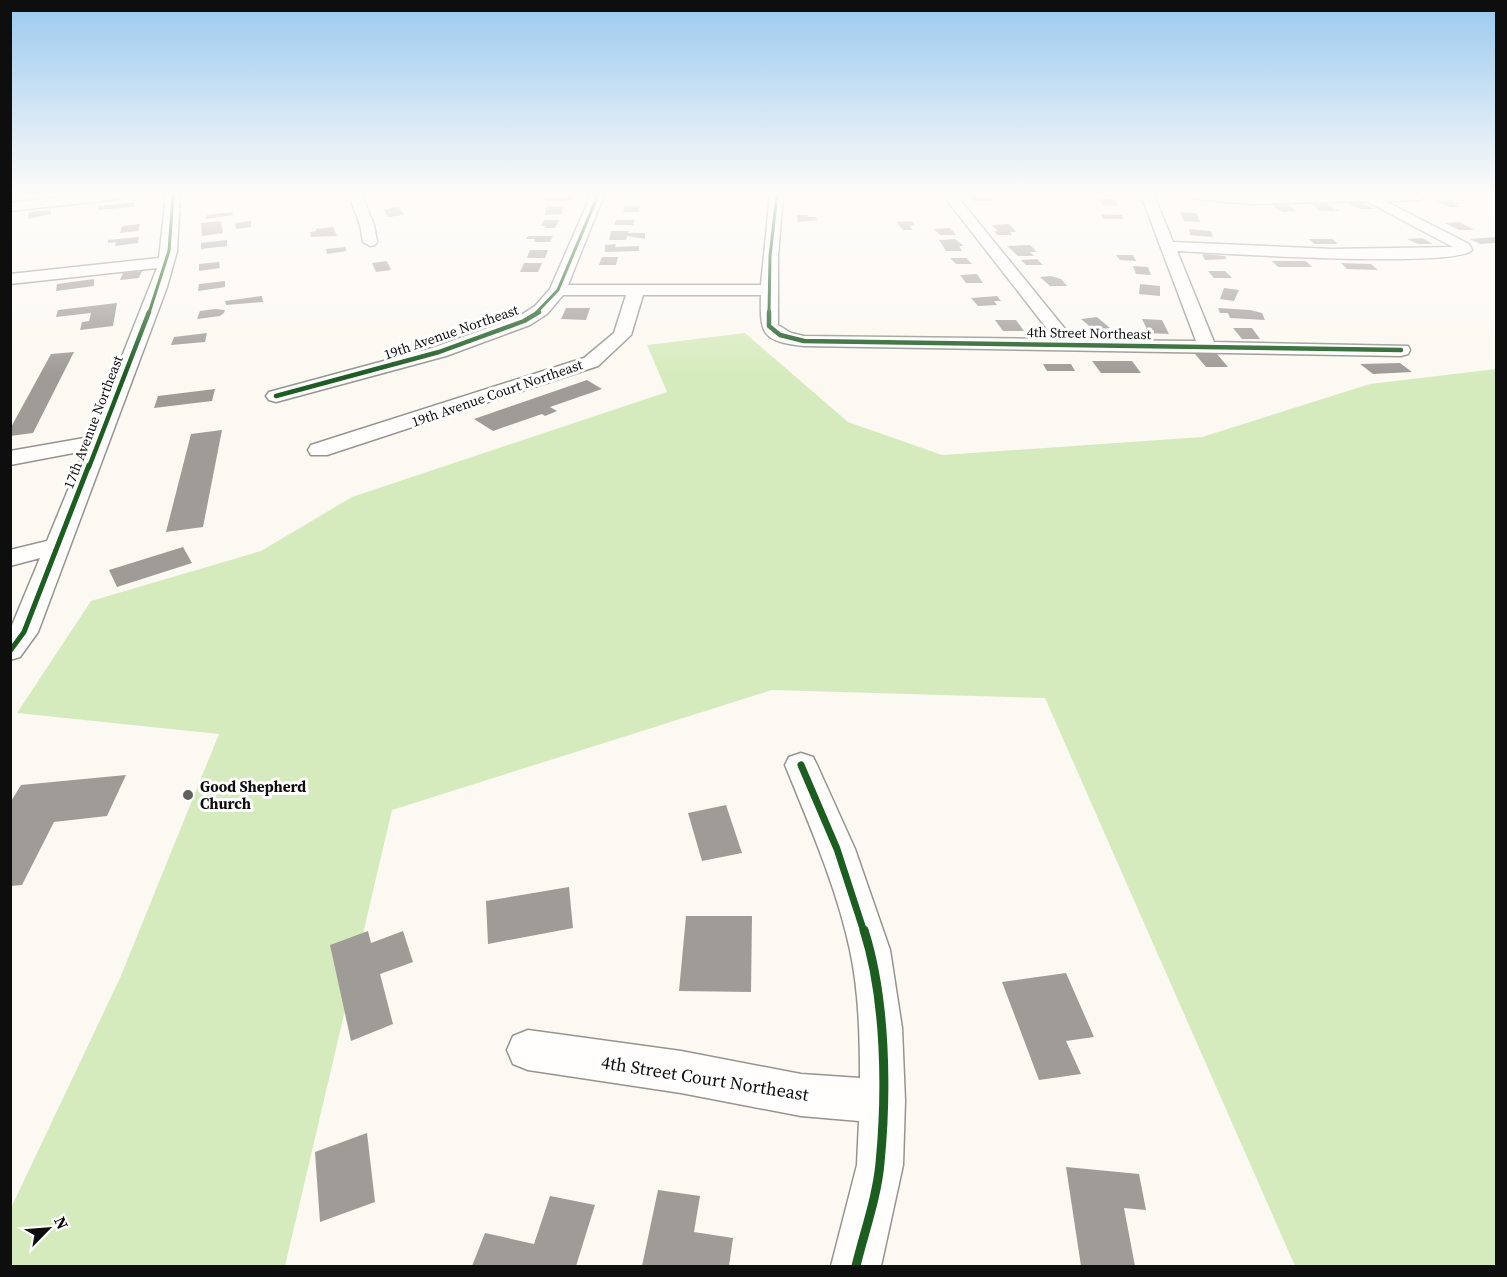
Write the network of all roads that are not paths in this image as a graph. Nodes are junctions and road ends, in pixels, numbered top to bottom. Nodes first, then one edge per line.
1 (167, 255) edge
2 (573, 255) edge
3 (772, 255) edge
4 (995, 255) edge
5 (1169, 255) edge
6 (166, 262) junction
7 (10, 279) edge
8 (558, 290) junction
9 (636, 290) junction
10 (769, 290) junction
11 (1068, 344) junction
12 (1206, 345) junction
13 (1401, 350) dead end
14 (276, 396) dead end
15 (98, 442) junction
16 (319, 450) dead end
17 (10, 458) edge
18 (59, 546) junction
19 (10, 558) edge
20 (10, 651) edge
21 (801, 765) dead end
22 (528, 1050) dead end
23 (883, 1101) junction
24 (856, 1266) edge

1 - 6 street, 17th Avenue Northeast
2 - 8 street, 19th Avenue Northeast
3 - 10 street
4 - 11 street
5 - 12 street
6 - 7 street
6 - 15 street, 17th Avenue Northeast
8 - 9 street
8 - 14 street, 19th Avenue Northeast
9 - 10 street
9 - 16 street, 19th Avenue Court Northeast
10 - 11 street, 4th Street Northeast
11 - 12 street, 4th Street Northeast
12 - 13 street, 4th Street Northeast
15 - 17 street
15 - 18 street, 17th Avenue Northeast
18 - 19 street
18 - 20 street, 17th Avenue Northeast
21 - 23 street
22 - 23 street, 4th Street Court Northeast
23 - 24 street

